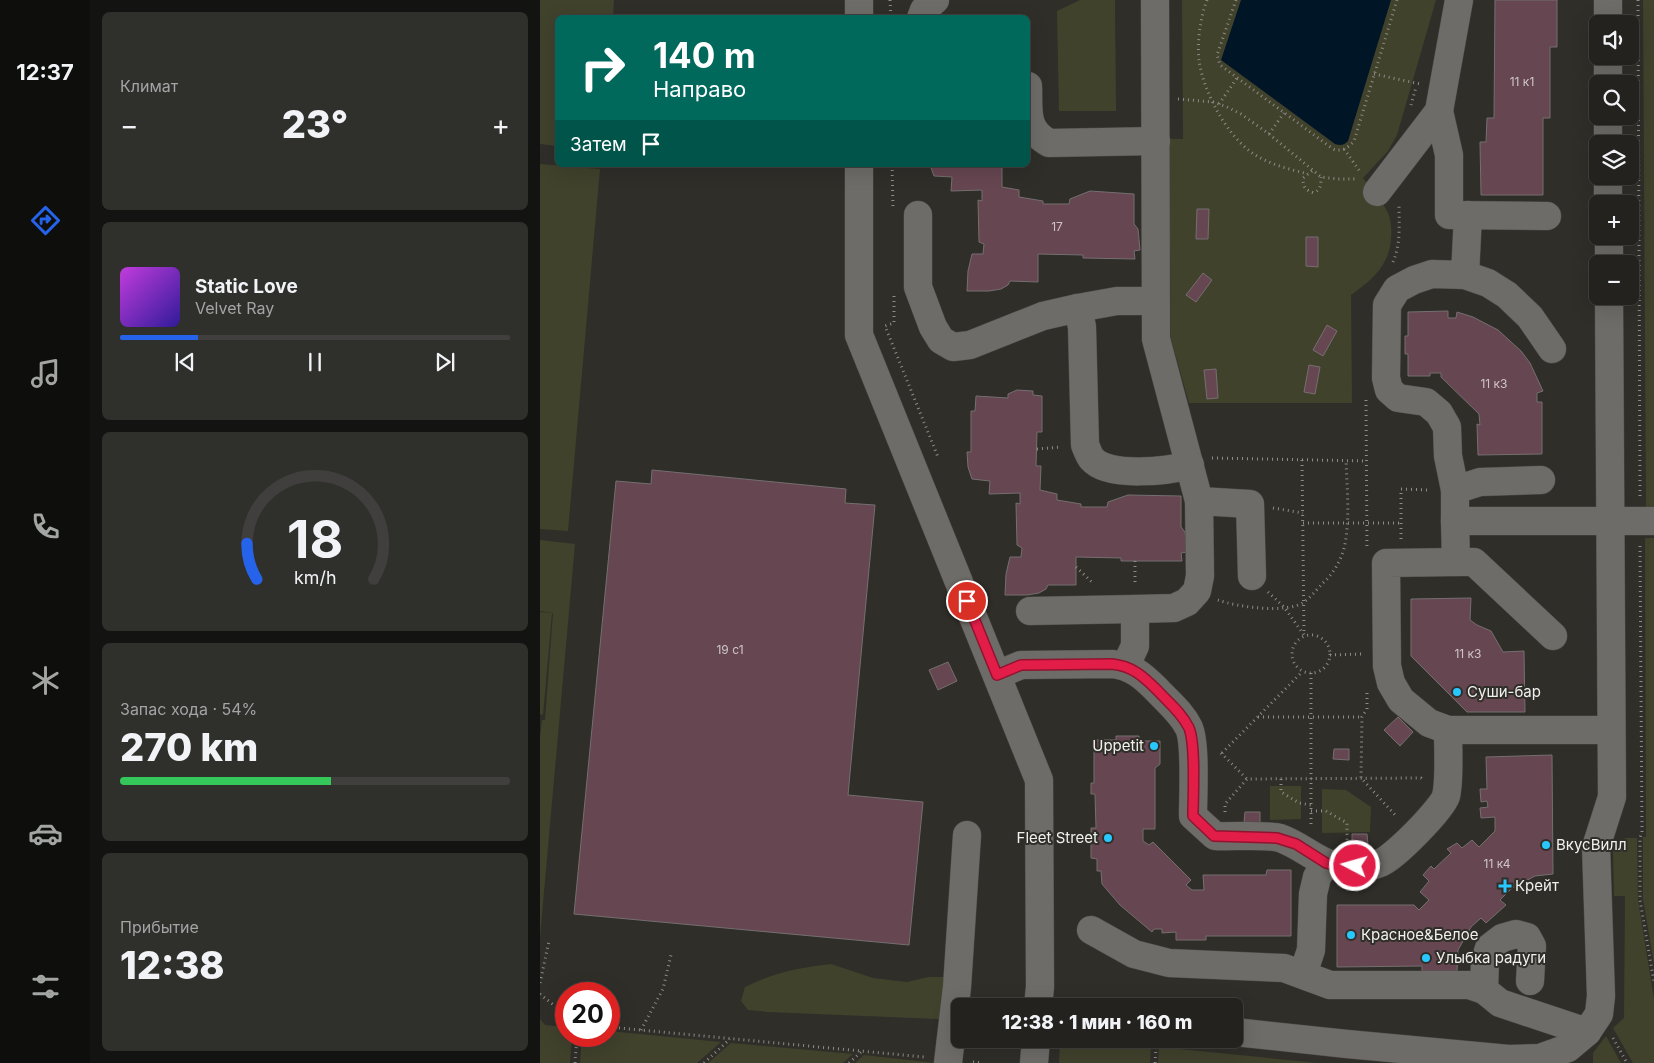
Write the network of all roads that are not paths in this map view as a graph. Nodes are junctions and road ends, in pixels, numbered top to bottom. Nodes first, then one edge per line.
1 (858, 0) edge
2 (935, 0) edge
3 (1155, 0) edge
4 (1459, 0) edge
5 (1608, 0) edge
6 (859, 15) edge
7 (922, 15) edge
8 (1608, 15) edge
9 (1438, 111) junction
10 (1030, 123) edge
11 (1156, 141) junction
12 (859, 167) edge
13 (1378, 190) road end
14 (918, 215) dead end
15 (1468, 215) junction
16 (1547, 216) dead end
17 (1465, 275) junction
18 (1155, 302) junction
19 (1609, 305) edge
20 (1078, 308) junction
21 (1552, 349) dead end
22 (1190, 465) junction
23 (1541, 480) dead end
24 (1455, 490) junction
25 (1199, 501) junction
26 (1455, 521) junction
27 (1610, 521) junction
28 (1647, 521) edge
29 (1456, 562) junction
30 (1252, 576) road end
31 (1135, 609) junction
32 (1030, 611) dead end
33 (1553, 636) dead end
34 (1126, 665) junction
35 (997, 675) junction
36 (1448, 730) junction
37 (1611, 730) junction
38 (967, 835) dead end
39 (1328, 856) junction
40 (1091, 930) dead end
41 (1302, 974) junction
42 (1530, 981) dead end
43 (1484, 990) junction
44 (1039, 998) edge
45 (1587, 1032) junction
46 (1243, 1033) edge
47 (1035, 1048) edge
48 (948, 1061) edge
49 (1034, 1063) edge

1 - 6 lane
2 - 7 lane
3 - 11 lane
4 - 9 lane
5 - 8 lane
9 - 13 lane
9 - 15 lane
10 - 11 lane
11 - 18 lane
12 - 35 lane
14 - 20 lane
15 - 16 lane
15 - 17 lane
17 - 21 lane
17 - 24 lane
18 - 20 lane
18 - 22 lane
19 - 27 lane
20 - 22 lane
22 - 25 lane
23 - 24 lane
24 - 26 lane
25 - 30 lane
25 - 31 lane
26 - 27 lane
26 - 29 lane
27 - 28 lane
27 - 37 lane
29 - 33 lane
29 - 36 lane
31 - 32 lane
31 - 34 lane
34 - 35 lane
34 - 39 lane
35 - 44 lane
36 - 37 lane
36 - 39 lane
37 - 45 lane
38 - 48 lane
39 - 41 lane
40 - 41 lane
41 - 43 lane
42 - 43 lane
43 - 45 lane
45 - 46 lane
47 - 49 lane

